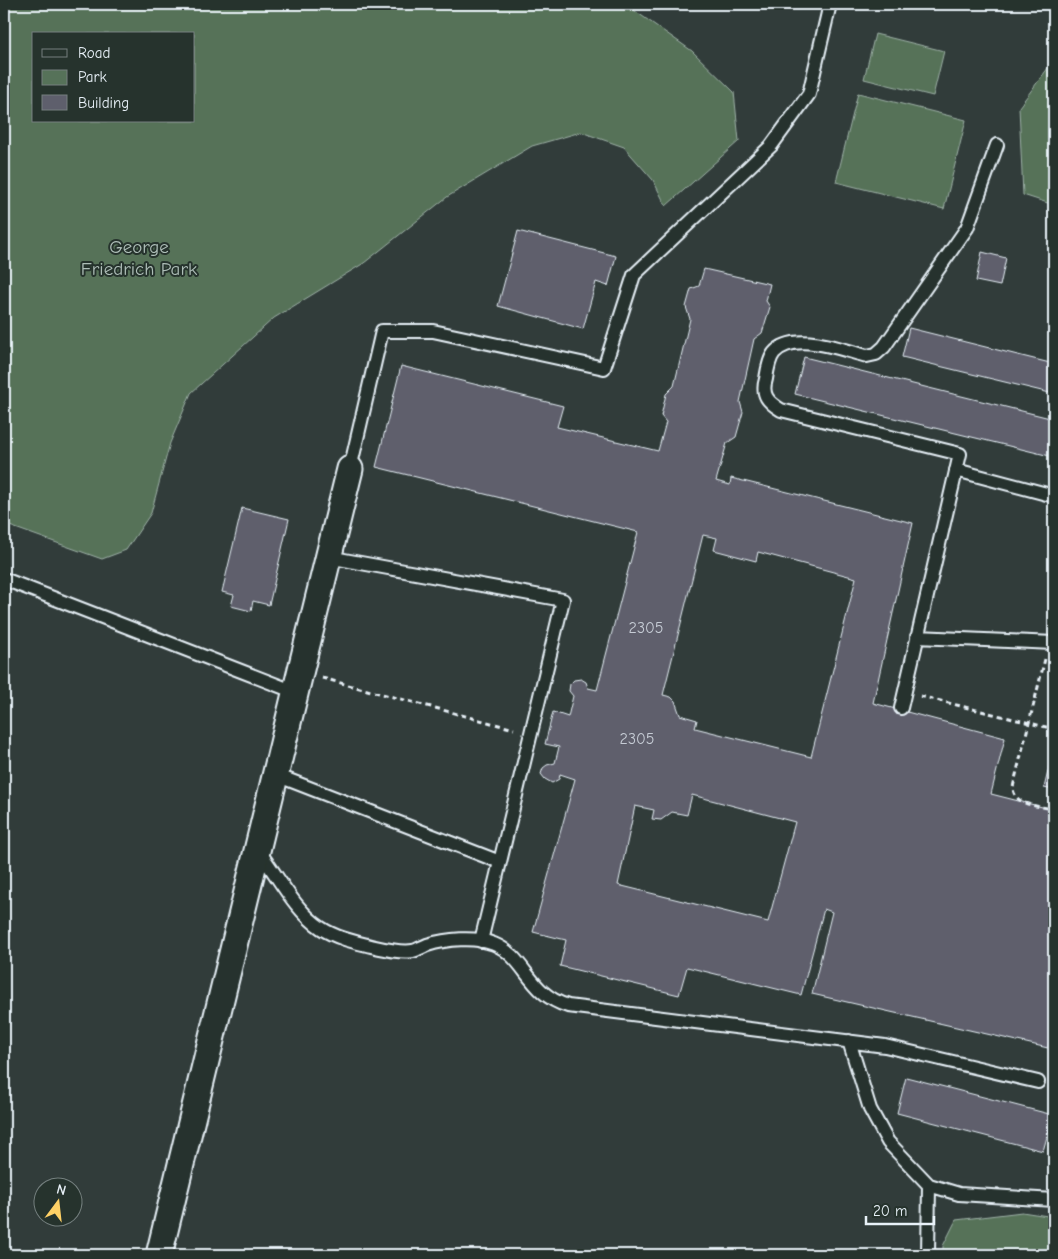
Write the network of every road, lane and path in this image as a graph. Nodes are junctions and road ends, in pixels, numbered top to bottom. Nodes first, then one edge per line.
1 (830, 4) edge
2 (997, 145) dead end
3 (350, 469) joint
4 (956, 470) junction
5 (1054, 496) edge
6 (328, 557) junction
7 (4, 578) edge
8 (918, 637) junction
9 (1052, 643) edge
10 (297, 682) junction
11 (905, 692) junction
12 (901, 708) dead end
13 (1029, 723) junction
14 (1054, 729) edge
15 (531, 733) junction
16 (276, 775) junction
17 (1054, 809) edge
18 (256, 847) junction
19 (500, 862) junction
20 (481, 941) junction
21 (849, 1041) junction
22 (1038, 1082) dead end
23 (929, 1185) junction
24 (1054, 1200) edge
25 (159, 1255) edge
26 (928, 1255) edge

1 - 3 lane
2 - 4 lane
3 - 6 street
4 - 5 lane
4 - 8 lane
6 - 10 street
6 - 15 lane
7 - 10 lane
8 - 9 lane
8 - 11 lane
9 - 13 path
10 - 15 path
10 - 16 street
11 - 12 lane
11 - 13 path
13 - 14 path
13 - 17 path
15 - 19 lane
16 - 18 street
16 - 19 lane
18 - 20 lane
18 - 25 street
19 - 20 lane
20 - 21 lane
21 - 22 lane
21 - 23 lane
23 - 24 lane
23 - 26 lane

